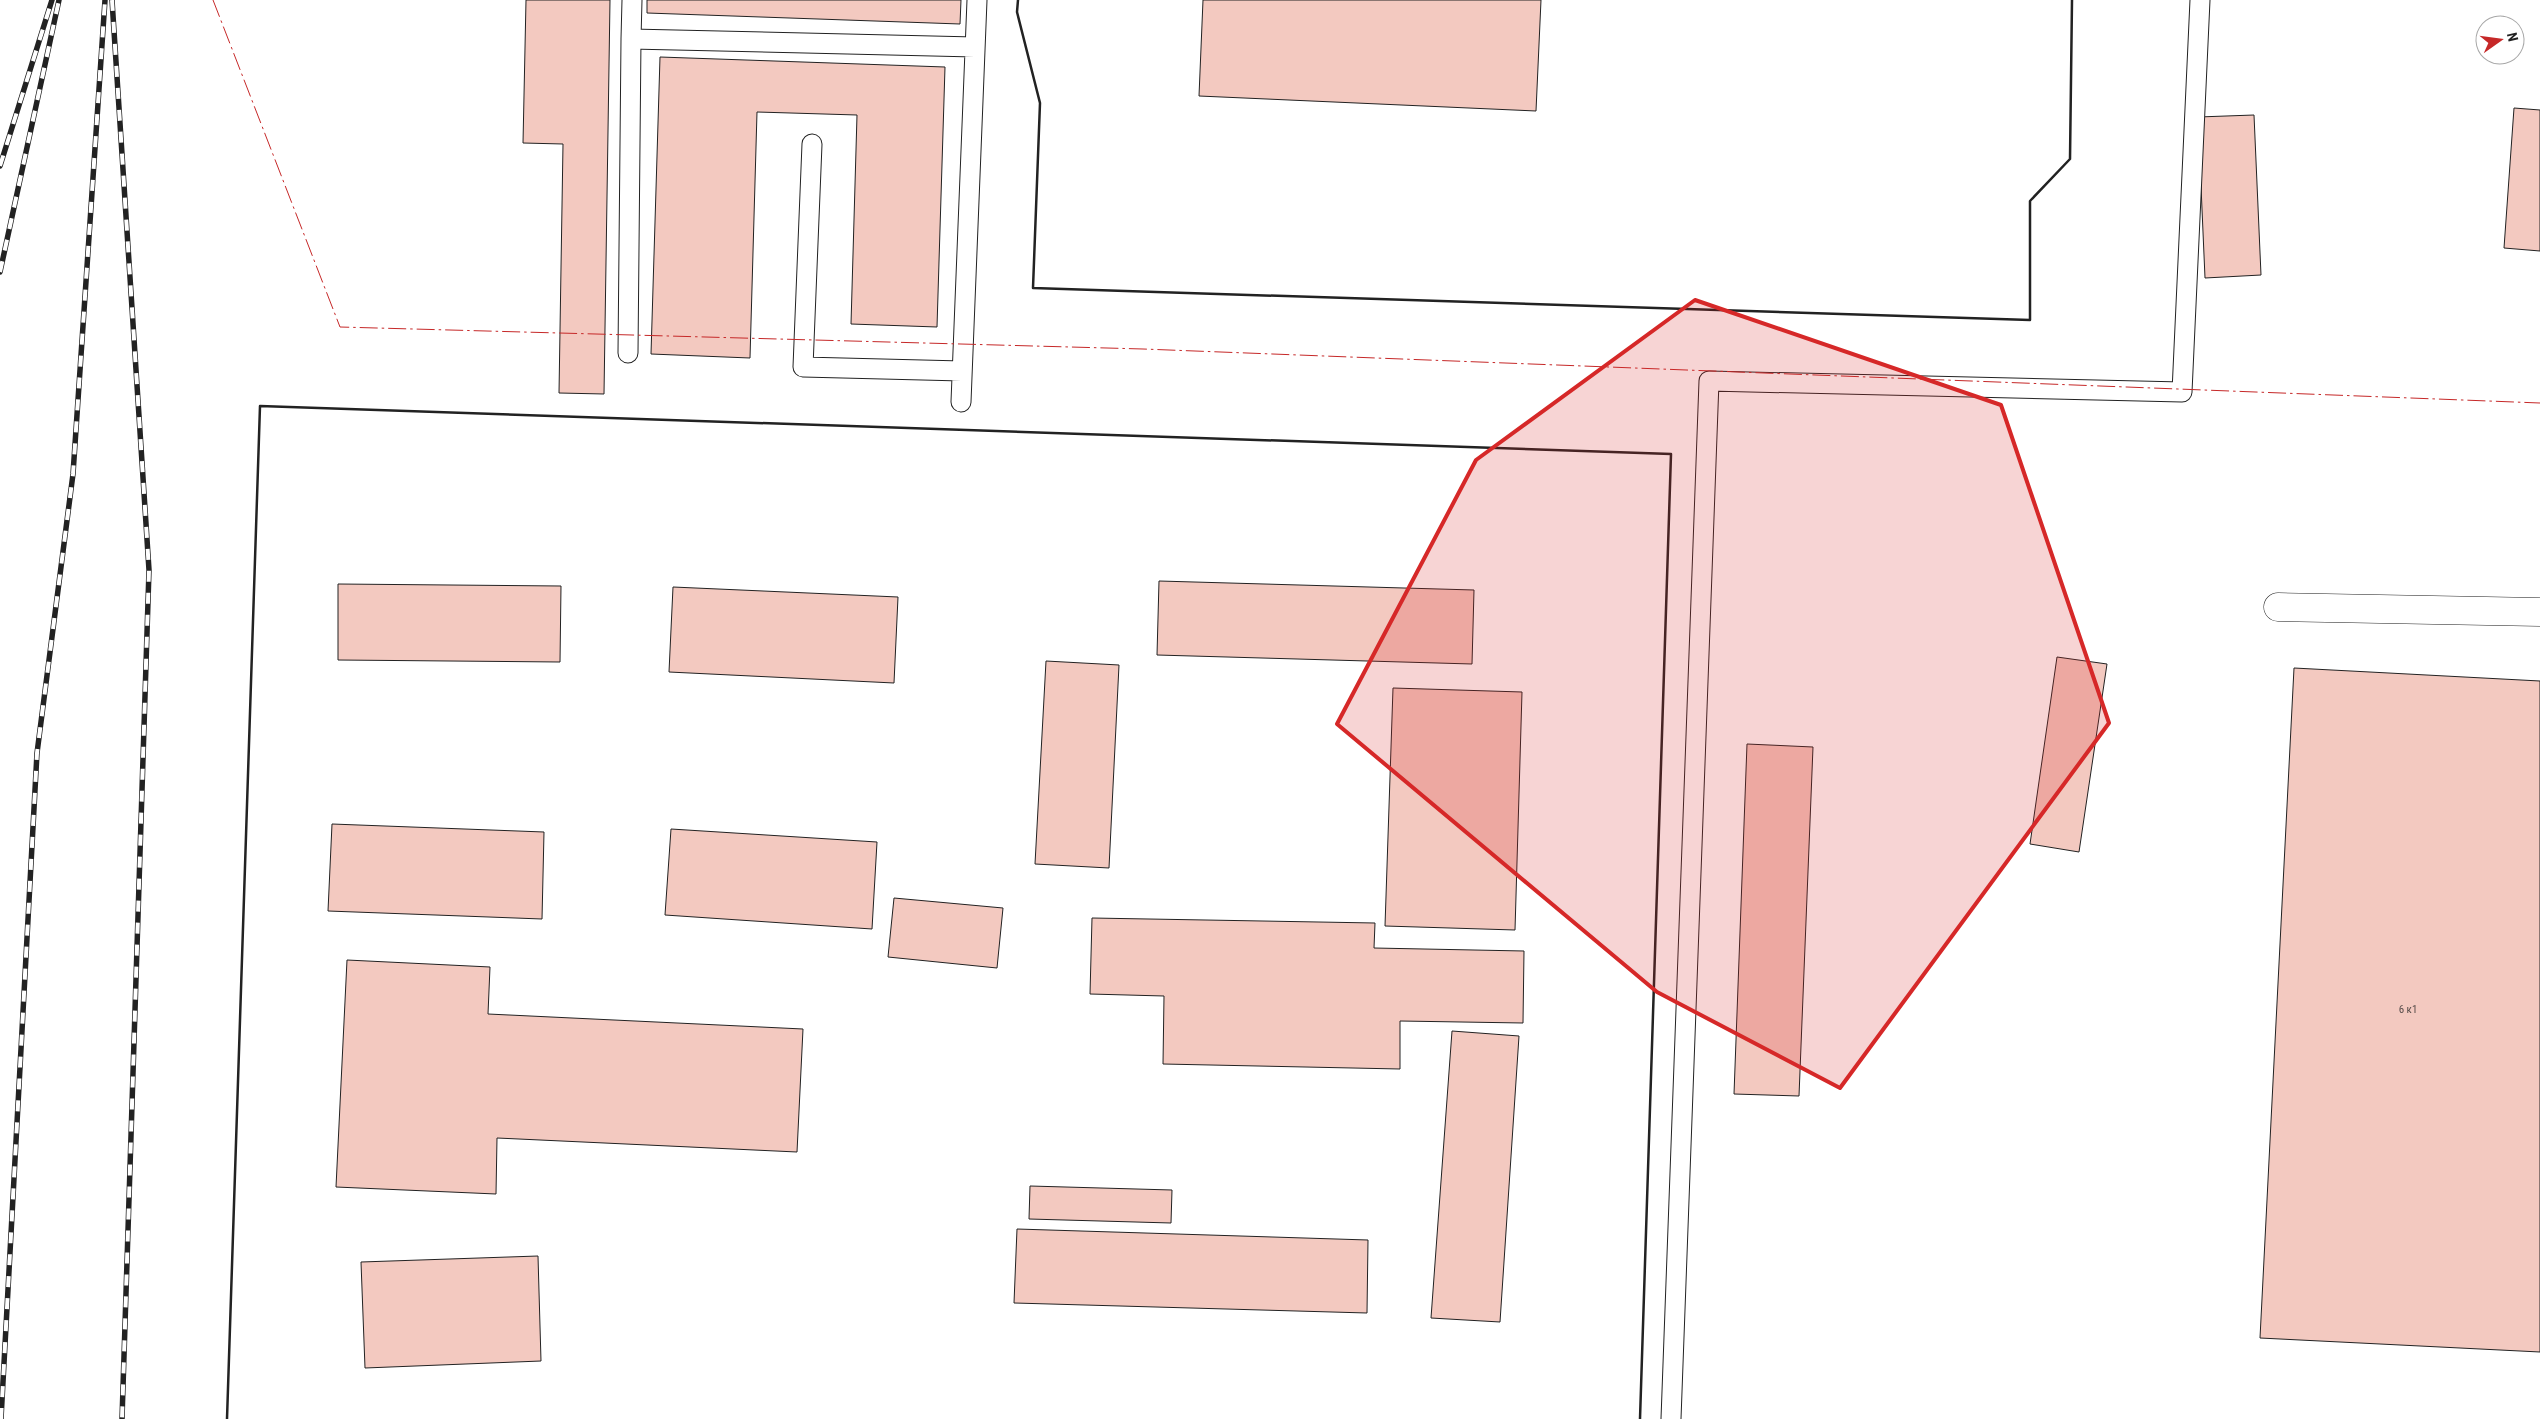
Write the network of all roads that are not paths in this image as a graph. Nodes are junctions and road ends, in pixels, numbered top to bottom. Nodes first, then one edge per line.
1 (632, 0) edge
2 (977, 0) edge
3 (2200, 0) edge
4 (631, 38) junction
5 (975, 47) junction
6 (812, 144) dead end
7 (628, 353) dead end
8 (962, 371) junction
9 (961, 402) dead end
10 (2278, 606) dead end
11 (2540, 612) edge
12 (1671, 1419) edge

1 - 4 lane
2 - 5 lane
3 - 12 lane
4 - 5 lane
4 - 7 lane
5 - 8 lane
6 - 8 lane
8 - 9 lane
10 - 11 street

